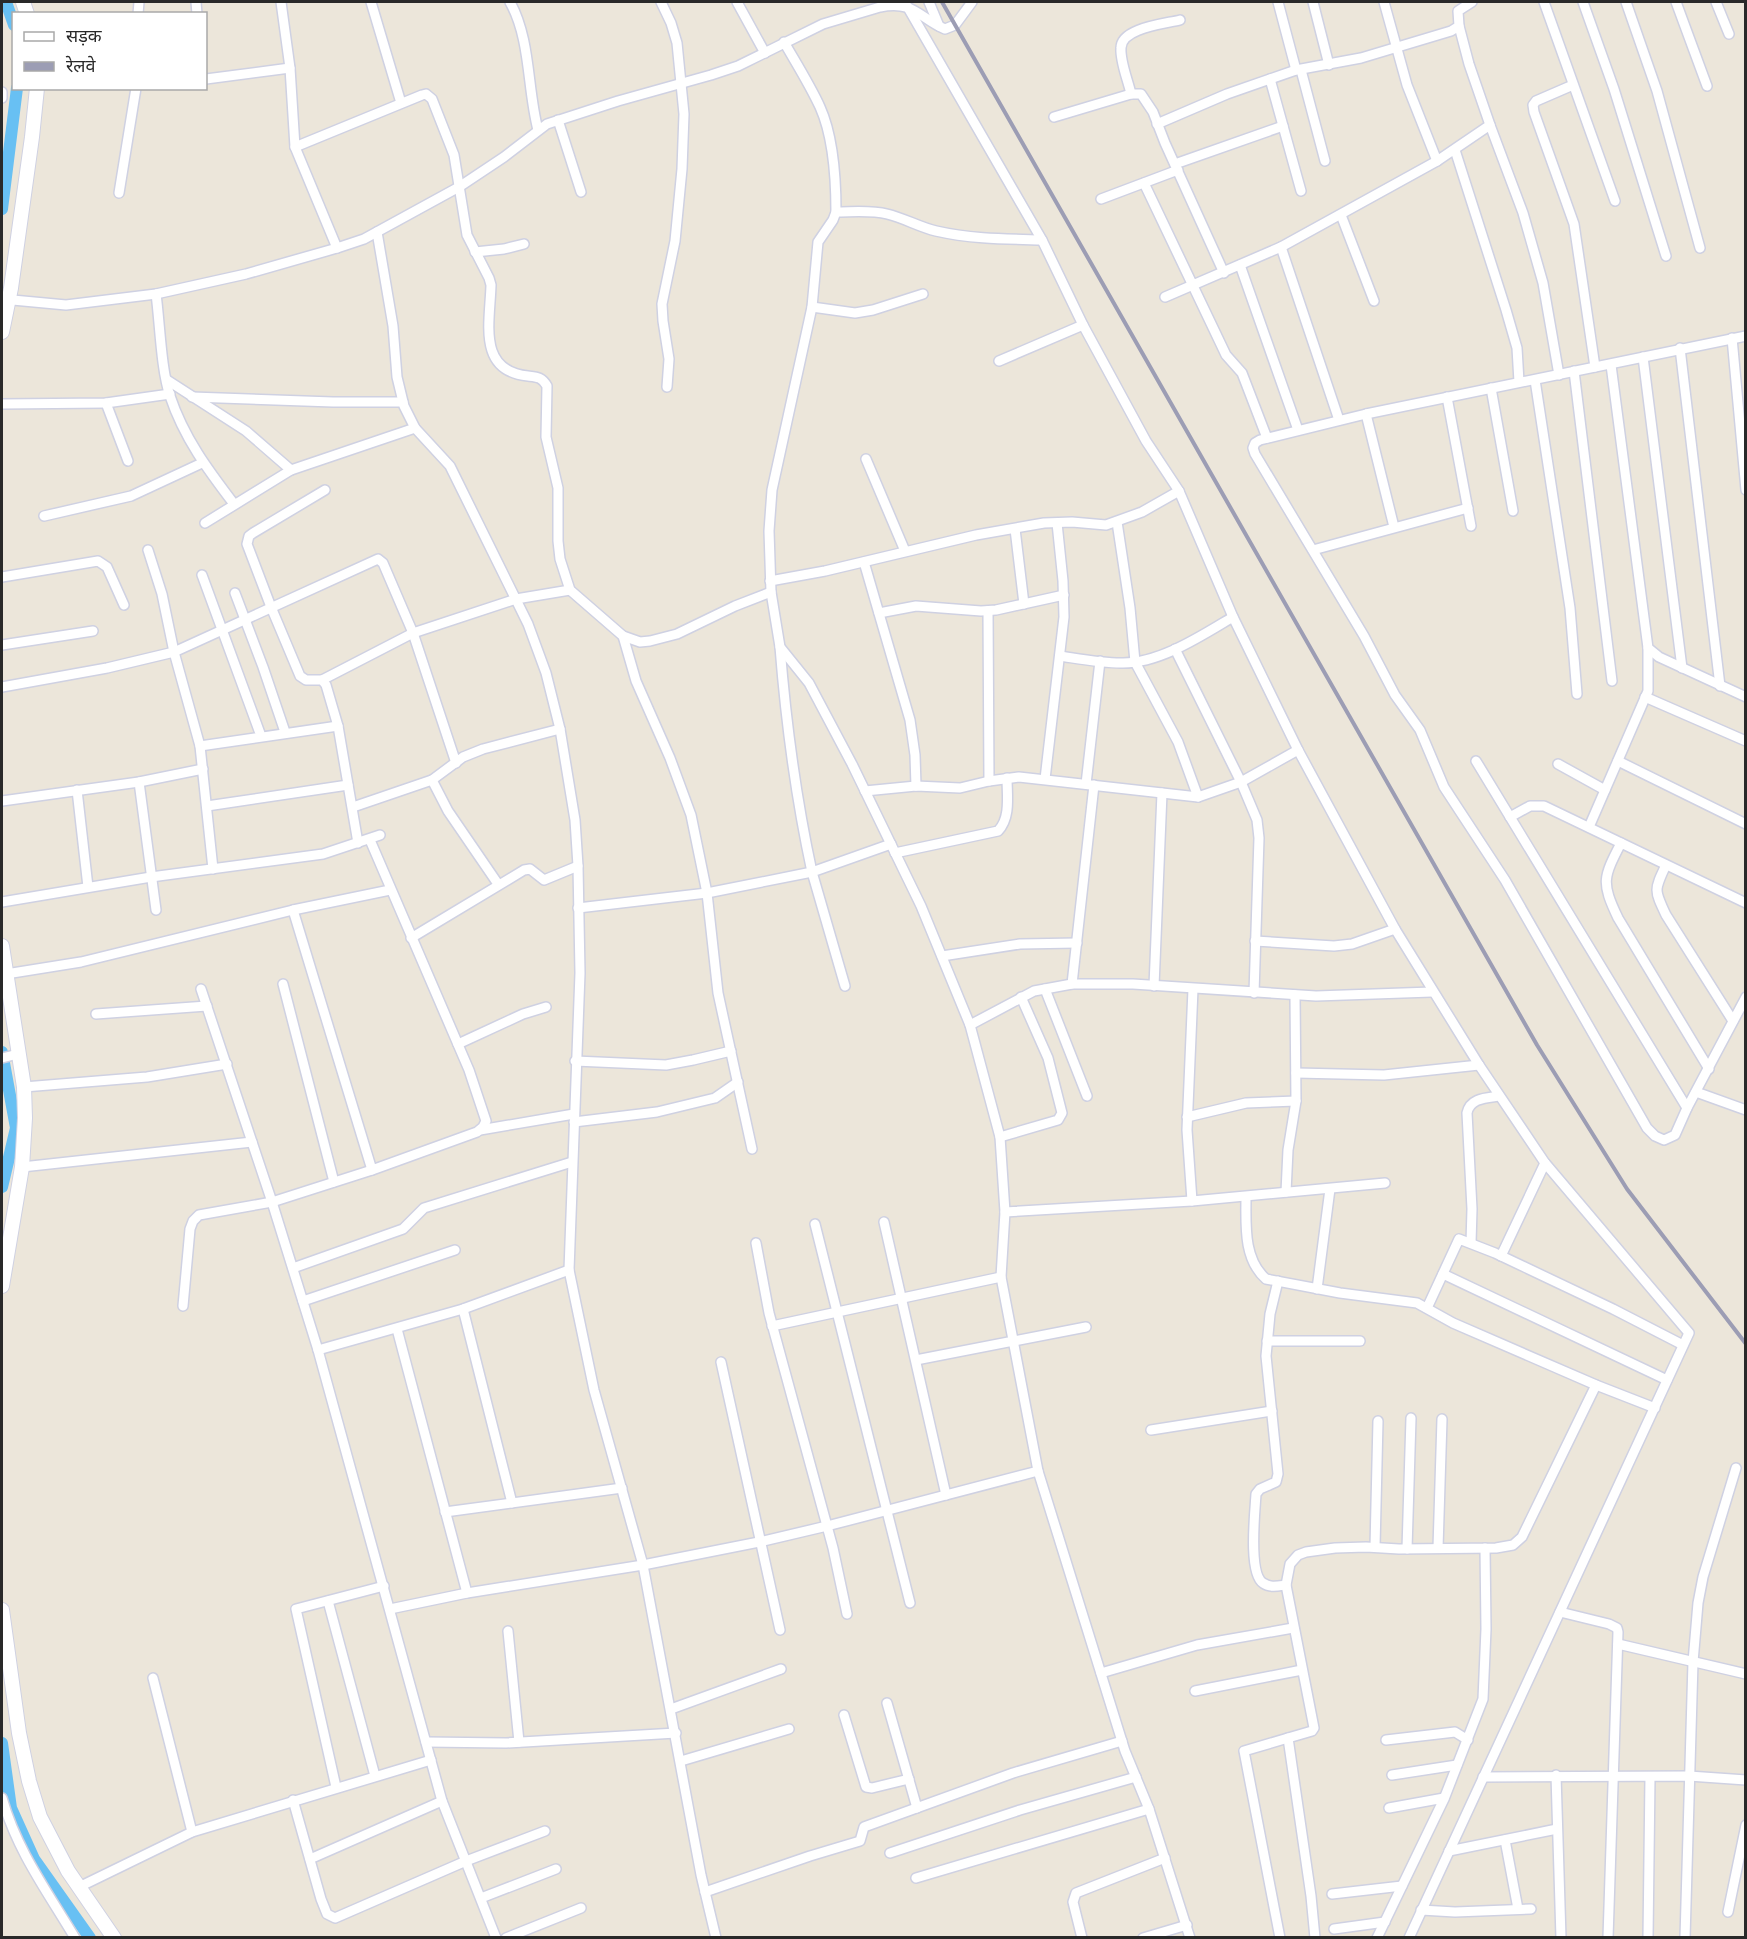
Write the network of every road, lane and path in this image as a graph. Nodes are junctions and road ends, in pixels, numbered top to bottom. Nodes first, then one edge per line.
1 (281, 2) edge
2 (370, 2) edge
3 (510, 2) edge
4 (661, 2) edge
5 (737, 2) edge
6 (929, 2) edge
7 (972, 2) edge
8 (1278, 2) edge
9 (1312, 2) edge
10 (1384, 2) edge
11 (1472, 2) edge
12 (1544, 2) edge
13 (1583, 2) edge
14 (1626, 2) edge
15 (1676, 2) edge
16 (1716, 2) edge
17 (907, 6) junction
18 (1180, 20) dead end
19 (939, 26) junction
20 (1459, 26) junction
21 (1729, 34) dead end
22 (784, 42) junction
23 (1398, 47) junction
24 (765, 53) junction
25 (1329, 65) junction
26 (290, 68) junction
27 (1299, 70) junction
28 (1270, 79) junction
29 (207, 80) edge
30 (682, 85) junction
31 (1574, 85) junction
32 (1707, 86) dead end
33 (37, 90) edge
34 (136, 90) edge
35 (2, 92) edge
36 (1131, 94) junction
37 (2, 98) edge
38 (401, 103) junction
39 (1054, 117) dead end
40 (558, 120) junction
41 (1157, 124) junction
42 (1490, 125) junction
43 (1283, 126) junction
44 (538, 130) junction
45 (295, 147) junction
46 (1455, 150) junction
47 (1324, 161) dead end
48 (1437, 161) junction
49 (1177, 167) junction
50 (1144, 183) junction
51 (459, 187) junction
52 (1300, 191) dead end
53 (581, 192) dead end
54 (118, 193) dead end
55 (1101, 199) dead end
56 (1615, 201) dead end
57 (836, 212) junction
58 (1341, 215) junction
59 (377, 232) junction
60 (1042, 240) junction
61 (524, 244) dead end
62 (1281, 247) junction
63 (338, 248) junction
64 (1700, 248) dead end
65 (475, 252) junction
66 (1666, 256) dead end
67 (1240, 265) junction
68 (1224, 273) junction
69 (1194, 286) junction
70 (156, 294) junction
71 (923, 294) dead end
72 (1166, 297) dead end
73 (5, 300) edge
74 (1374, 301) dead end
75 (812, 307) junction
76 (1083, 325) junction
77 (2, 332) edge
78 (1746, 336) edge
79 (1732, 338) junction
80 (1680, 348) junction
81 (1643, 357) junction
82 (999, 361) dead end
83 (1611, 365) junction
84 (1595, 367) junction
85 (1574, 371) junction
86 (1559, 375) junction
87 (167, 380) junction
88 (1535, 380) junction
89 (1519, 382) junction
90 (667, 387) dead end
91 (1491, 388) junction
92 (170, 394) junction
93 (192, 397) junction
94 (1447, 397) junction
95 (403, 402) junction
96 (106, 403) junction
97 (2, 404) edge
98 (1366, 414) junction
99 (1339, 420) junction
100 (415, 428) junction
101 (1299, 430) junction
102 (1267, 438) junction
103 (867, 459) dead end
104 (128, 461) dead end
105 (202, 463) junction
106 (291, 470) junction
107 (1746, 489) edge
108 (326, 490) dead end
109 (1179, 491) junction
110 (234, 504) junction
111 (1468, 508) junction
112 (1513, 511) dead end
113 (44, 516) dead end
114 (1117, 522) junction
115 (205, 523) dead end
116 (1057, 523) junction
117 (1471, 526) dead end
118 (1394, 527) junction
119 (1015, 529) junction
120 (148, 550) dead end
121 (1313, 550) junction
122 (904, 551) junction
123 (864, 562) junction
124 (202, 575) dead end
125 (2, 577) edge
126 (770, 581) junction
127 (570, 590) junction
128 (771, 592) junction
129 (235, 593) dead end
130 (1064, 595) junction
131 (516, 599) junction
132 (1024, 604) junction
133 (124, 605) dead end
134 (271, 607) junction
135 (988, 611) junction
136 (879, 613) junction
137 (245, 618) junction
138 (1233, 618) junction
139 (223, 629) junction
140 (93, 631) dead end
141 (413, 633) junction
142 (623, 636) junction
143 (2, 645) edge
144 (780, 647) junction
145 (1648, 648) junction
146 (1175, 649) junction
147 (174, 652) junction
148 (1060, 656) junction
149 (1100, 661) junction
150 (1135, 662) junction
151 (1682, 668) junction
152 (322, 680) junction
153 (1612, 681) dead end
154 (1720, 686) junction
155 (2, 687) edge
156 (1577, 694) dead end
157 (1645, 697) junction
158 (1746, 697) edge
159 (338, 726) junction
160 (560, 729) junction
161 (285, 732) junction
162 (261, 736) junction
163 (1746, 741) edge
164 (200, 746) junction
165 (1298, 750) junction
166 (1476, 761) dead end
167 (1618, 761) junction
168 (456, 763) junction
169 (1558, 765) dead end
170 (203, 769) junction
171 (1007, 778) junction
172 (1045, 779) junction
173 (432, 780) junction
174 (989, 781) junction
175 (139, 782) junction
176 (1241, 782) junction
177 (1090, 784) junction
178 (348, 785) junction
179 (916, 786) junction
180 (77, 790) junction
181 (865, 790) junction
182 (1605, 790) junction
183 (1162, 793) junction
184 (1198, 798) junction
185 (2, 801) edge
186 (207, 806) junction
187 (353, 807) junction
188 (1510, 817) junction
189 (1746, 824) edge
190 (1589, 826) junction
191 (380, 835) dead end
192 (370, 840) junction
193 (358, 843) junction
194 (1621, 843) junction
195 (893, 849) junction
196 (1666, 865) junction
197 (578, 866) junction
198 (213, 869) junction
199 (813, 872) junction
200 (151, 877) junction
201 (498, 884) junction
202 (88, 887) junction
203 (390, 890) junction
204 (707, 893) junction
205 (2, 902) edge
206 (1746, 903) edge
207 (578, 908) junction
208 (156, 910) dead end
209 (293, 910) junction
210 (1395, 929) junction
211 (411, 938) junction
212 (1256, 941) junction
213 (1077, 943) junction
214 (2, 946) edge
215 (942, 956) junction
216 (6, 974) junction
217 (283, 984) dead end
218 (1072, 984) junction
219 (845, 986) dead end
220 (1154, 986) junction
221 (1194, 988) junction
222 (201, 989) dead end
223 (1045, 989) junction
224 (1432, 992) junction
225 (1254, 993) junction
226 (1294, 995) junction
227 (1021, 997) junction
228 (1746, 997) edge
229 (207, 1006) junction
230 (546, 1007) dead end
231 (96, 1014) dead end
232 (1733, 1022) junction
233 (970, 1025) junction
234 (458, 1044) junction
235 (731, 1051) junction
236 (8, 1056) edge
237 (575, 1061) junction
238 (227, 1064) junction
239 (1479, 1065) junction
240 (1709, 1069) junction
241 (1296, 1073) junction
242 (738, 1082) junction
243 (24, 1087) junction
244 (1696, 1092) junction
245 (1087, 1096) dead end
246 (1499, 1096) junction
247 (1296, 1101) junction
248 (1687, 1108) junction
249 (1746, 1110) edge
250 (1187, 1117) junction
251 (574, 1118) junction
252 (480, 1130) junction
253 (1000, 1137) junction
254 (252, 1142) junction
255 (752, 1149) dead end
256 (572, 1162) junction
257 (1545, 1163) junction
258 (22, 1167) junction
259 (372, 1170) junction
260 (334, 1182) junction
261 (1385, 1183) dead end
262 (1330, 1188) junction
263 (1286, 1192) junction
264 (1246, 1197) junction
265 (1192, 1201) junction
266 (272, 1202) junction
267 (1005, 1212) junction
268 (884, 1222) dead end
269 (815, 1224) dead end
270 (1471, 1242) junction
271 (756, 1243) dead end
272 (455, 1250) dead end
273 (1501, 1256) junction
274 (293, 1268) junction
275 (569, 1270) junction
276 (1443, 1274) junction
277 (1001, 1277) junction
278 (1278, 1281) junction
279 (2, 1286) edge
280 (1317, 1288) junction
281 (902, 1299) junction
282 (303, 1301) junction
283 (183, 1306) dead end
284 (1427, 1308) junction
285 (464, 1309) junction
286 (837, 1312) junction
287 (772, 1326) junction
288 (1086, 1327) dead end
289 (397, 1329) junction
290 (1013, 1340) junction
291 (1267, 1341) junction
292 (1360, 1341) dead end
293 (1683, 1345) junction
294 (318, 1350) junction
295 (915, 1360) junction
296 (721, 1362) dead end
297 (1667, 1380) junction
298 (1596, 1385) junction
299 (1655, 1408) junction
300 (1272, 1411) junction
301 (1411, 1418) dead end
302 (1442, 1419) dead end
303 (1378, 1420) dead end
304 (1151, 1430) dead end
305 (1736, 1468) dead end
306 (1038, 1471) junction
307 (622, 1488) junction
308 (946, 1495) junction
309 (512, 1503) junction
310 (885, 1510) junction
311 (445, 1512) junction
312 (827, 1526) junction
313 (759, 1542) junction
314 (1375, 1547) junction
315 (1438, 1548) junction
316 (1485, 1548) junction
317 (1407, 1549) junction
318 (644, 1565) junction
319 (1286, 1585) junction
320 (384, 1586) junction
321 (467, 1593) junction
322 (328, 1601) junction
323 (910, 1603) dead end
324 (390, 1609) junction
325 (2, 1610) edge
326 (1560, 1612) junction
327 (847, 1614) dead end
328 (1293, 1628) junction
329 (780, 1630) dead end
330 (508, 1631) dead end
331 (1618, 1644) junction
332 (1692, 1662) junction
333 (781, 1669) dead end
334 (1302, 1670) junction
335 (1101, 1673) junction
336 (1746, 1674) edge
337 (153, 1678) dead end
338 (1195, 1691) dead end
339 (887, 1703) dead end
340 (671, 1709) junction
341 (844, 1714) dead end
342 (789, 1730) dead end
343 (676, 1733) junction
344 (1288, 1738) junction
345 (1386, 1740) dead end
346 (1468, 1740) junction
347 (1122, 1741) junction
348 (426, 1742) junction
349 (519, 1742) junction
350 (431, 1760) junction
351 (681, 1761) junction
352 (1458, 1765) junction
353 (1392, 1775) dead end
354 (1556, 1775) junction
355 (375, 1776) junction
356 (1689, 1776) junction
357 (1136, 1777) junction
358 (1483, 1777) junction
359 (1613, 1777) junction
360 (1650, 1777) junction
361 (909, 1779) junction
362 (1746, 1780) edge
363 (336, 1787) junction
364 (2, 1798) edge
365 (1444, 1798) junction
366 (293, 1800) junction
367 (442, 1802) junction
368 (917, 1808) junction
369 (1389, 1808) dead end
370 (1149, 1809) junction
371 (1746, 1825) edge
372 (1557, 1829) junction
373 (546, 1831) dead end
374 (192, 1832) junction
375 (1505, 1840) junction
376 (1449, 1851) junction
377 (891, 1853) dead end
378 (1165, 1858) junction
379 (310, 1859) junction
380 (466, 1861) junction
381 (556, 1869) dead end
382 (916, 1878) dead end
383 (1402, 1886) junction
384 (79, 1887) junction
385 (705, 1892) junction
386 (1332, 1894) dead end
387 (481, 1898) junction
388 (581, 1908) dead end
389 (1518, 1909) junction
390 (1531, 1909) dead end
391 (1421, 1910) junction
392 (1728, 1912) dead end
393 (1385, 1922) junction
394 (1187, 1925) junction
395 (1334, 1929) dead end
396 (75, 1938) edge
397 (114, 1938) edge
398 (496, 1938) edge
399 (506, 1938) edge
400 (716, 1938) edge
401 (1082, 1938) edge
402 (1143, 1938) edge
403 (1190, 1938) edge
404 (1280, 1938) edge
405 (1315, 1938) edge
406 (1377, 1938) edge
407 (1409, 1938) edge
408 (1561, 1938) edge
409 (1608, 1938) edge
410 (1648, 1938) edge
411 (1685, 1938) edge

1 - 26 street
2 - 38 street
3 - 44 street
4 - 30 street
5 - 24 street
6 - 19 street
7 - 19 street
8 - 27 street
9 - 25 street
10 - 23 street
11 - 20 street
12 - 31 street
13 - 66 street
14 - 64 street
15 - 32 street
16 - 21 street
17 - 19 street
17 - 22 street
17 - 60 street
18 - 36 street
20 - 23 street
20 - 42 street
22 - 24 street
22 - 57 street
23 - 25 street
23 - 48 street
24 - 30 street
25 - 27 street
26 - 29 street
26 - 45 street
27 - 28 street
27 - 47 street
28 - 41 street
28 - 43 street
30 - 40 street
30 - 90 street
31 - 56 street
31 - 84 street
33 - 73 street
34 - 54 street
35 - 37 street
36 - 39 street
36 - 41 street
38 - 45 street
38 - 51 street
40 - 44 street
40 - 53 street
41 - 49 street
42 - 46 street
42 - 86 street
43 - 49 street
43 - 52 street
44 - 51 street
45 - 63 street
46 - 48 street
46 - 89 street
48 - 58 street
49 - 50 street
49 - 68 street
50 - 55 street
50 - 69 street
51 - 59 street
51 - 65 street
57 - 60 street
57 - 75 street
58 - 62 street
58 - 74 street
59 - 63 street
59 - 95 street
60 - 76 street
61 - 65 street
62 - 67 street
62 - 99 street
63 - 70 street
65 - 127 street
67 - 68 street
67 - 101 street
68 - 69 street
69 - 72 street
69 - 102 street
70 - 73 street
70 - 87 street
71 - 75 street
73 - 77 street
75 - 126 street
76 - 82 street
76 - 109 street
78 - 79 street
79 - 80 street
79 - 107 street
80 - 81 street
80 - 154 street
81 - 83 street
81 - 151 street
83 - 84 street
83 - 145 street
84 - 85 street
85 - 86 street
85 - 153 street
86 - 88 street
87 - 92 street
87 - 93 street
88 - 89 street
88 - 156 street
89 - 91 street
91 - 94 street
91 - 112 street
92 - 96 street
92 - 105 street
93 - 95 street
93 - 106 street
94 - 98 street
94 - 111 street
95 - 100 street
96 - 97 street
96 - 104 street
98 - 99 street
98 - 118 street
99 - 101 street
100 - 106 street
100 - 131 street
101 - 102 street
102 - 121 street
103 - 122 street
105 - 110 street
105 - 113 street
106 - 110 street
108 - 134 street
109 - 114 street
109 - 138 street
110 - 115 street
111 - 117 street
111 - 118 street
114 - 116 street
114 - 150 street
116 - 119 street
116 - 130 street
118 - 121 street
119 - 122 street
119 - 132 street
120 - 147 street
121 - 248 street
122 - 123 street
123 - 126 street
123 - 136 street
124 - 139 street
125 - 133 street
126 - 128 street
127 - 131 street
127 - 142 street
128 - 142 street
128 - 144 street
129 - 137 street
130 - 132 street
130 - 148 street
131 - 141 street
131 - 160 street
132 - 135 street
134 - 137 street
134 - 141 street
134 - 152 street
135 - 136 street
135 - 174 street
136 - 179 street
137 - 139 street
137 - 161 street
138 - 146 street
138 - 165 street
139 - 147 street
139 - 162 street
140 - 143 street
141 - 152 street
141 - 168 street
142 - 204 street
144 - 181 street
144 - 199 street
145 - 151 street
145 - 157 street
146 - 150 street
146 - 176 street
147 - 155 street
147 - 164 street
148 - 149 street
148 - 172 street
149 - 150 street
149 - 177 street
150 - 184 street
151 - 154 street
152 - 159 street
154 - 158 street
157 - 163 street
157 - 167 street
159 - 161 street
159 - 178 street
160 - 168 street
160 - 197 street
161 - 162 street
162 - 164 street
164 - 170 street
165 - 176 street
165 - 210 street
166 - 188 street
167 - 182 street
167 - 189 street
168 - 173 street
169 - 182 street
170 - 175 street
170 - 186 street
171 - 172 street
171 - 174 street
171 - 195 street
172 - 177 street
173 - 187 street
173 - 201 street
174 - 179 street
175 - 180 street
175 - 200 street
176 - 184 street
176 - 212 street
177 - 183 street
177 - 213 street
178 - 186 street
178 - 187 street
179 - 181 street
180 - 185 street
180 - 202 street
181 - 195 street
182 - 190 street
183 - 184 street
183 - 220 street
186 - 198 street
187 - 193 street
188 - 190 street
188 - 248 street
190 - 194 street
191 - 192 street
192 - 193 street
192 - 203 street
193 - 198 street
194 - 196 street
194 - 240 street
195 - 199 street
195 - 215 street
196 - 206 street
196 - 232 street
197 - 201 street
197 - 207 street
198 - 200 street
199 - 204 street
199 - 219 street
200 - 202 street
200 - 208 street
201 - 211 street
202 - 205 street
203 - 209 street
203 - 211 street
204 - 207 street
204 - 235 street
207 - 237 street
209 - 216 street
209 - 259 street
210 - 212 street
210 - 224 street
211 - 234 street
212 - 225 street
213 - 215 street
213 - 218 street
214 - 216 street
215 - 233 street
216 - 236 street
217 - 260 street
218 - 220 street
218 - 223 street
220 - 221 street
221 - 225 street
221 - 250 street
222 - 229 street
223 - 227 street
223 - 245 street
224 - 226 street
224 - 239 street
225 - 226 street
226 - 241 street
227 - 233 street
227 - 253 street
228 - 232 street
229 - 231 street
229 - 238 street
230 - 234 street
232 - 240 street
233 - 253 street
234 - 252 street
235 - 237 street
235 - 242 street
236 - 243 street
237 - 251 street
238 - 243 street
238 - 254 street
239 - 241 street
239 - 246 street
240 - 244 street
241 - 247 street
242 - 251 street
242 - 255 street
243 - 258 street
244 - 248 street
244 - 249 street
246 - 257 street
246 - 270 street
247 - 250 street
247 - 263 street
250 - 265 street
251 - 252 street
251 - 256 street
252 - 259 street
253 - 267 street
254 - 258 street
254 - 266 street
256 - 274 street
256 - 275 street
257 - 273 street
257 - 293 street
258 - 279 street
259 - 260 street
260 - 266 street
261 - 262 street
262 - 263 street
262 - 280 street
263 - 264 street
264 - 265 street
264 - 278 street
265 - 267 street
266 - 274 street
266 - 283 street
267 - 277 street
268 - 281 street
269 - 286 street
270 - 273 street
270 - 276 street
271 - 287 street
272 - 282 street
273 - 293 street
274 - 282 street
275 - 285 street
275 - 307 street
276 - 284 street
276 - 297 street
277 - 281 street
277 - 290 street
278 - 280 street
278 - 291 street
280 - 284 street
281 - 286 street
281 - 295 street
282 - 294 street
284 - 298 street
285 - 289 street
285 - 309 street
286 - 287 street
286 - 310 street
287 - 312 street
288 - 290 street
289 - 294 street
289 - 311 street
290 - 295 street
290 - 306 street
291 - 292 street
291 - 300 street
293 - 297 street
294 - 320 street
295 - 308 street
296 - 313 street
297 - 299 street
298 - 299 street
298 - 316 street
299 - 326 street
300 - 304 street
300 - 319 street
301 - 317 street
302 - 315 street
303 - 314 street
305 - 332 street
306 - 308 street
306 - 335 street
307 - 309 street
307 - 318 street
308 - 310 street
309 - 311 street
310 - 312 street
310 - 323 street
311 - 321 street
312 - 313 street
312 - 327 street
313 - 318 street
313 - 329 street
314 - 317 street
314 - 319 street
315 - 316 street
315 - 317 street
316 - 346 street
318 - 321 street
318 - 340 street
319 - 328 street
320 - 322 street
320 - 324 street
321 - 324 street
322 - 355 street
322 - 363 street
324 - 348 street
325 - 384 street
326 - 331 street
326 - 358 street
328 - 334 street
328 - 335 street
330 - 349 street
331 - 332 street
331 - 359 street
332 - 336 street
332 - 356 street
333 - 340 street
334 - 338 street
334 - 344 street
335 - 347 street
337 - 374 street
339 - 361 street
340 - 343 street
341 - 361 street
342 - 351 street
343 - 349 street
343 - 351 street
344 - 404 street
344 - 405 street
345 - 346 street
346 - 352 street
347 - 357 street
347 - 368 street
348 - 349 street
348 - 350 street
350 - 355 street
350 - 367 street
351 - 385 street
352 - 353 street
352 - 365 street
354 - 358 street
354 - 359 street
354 - 372 street
355 - 363 street
356 - 360 street
356 - 362 street
356 - 411 street
357 - 370 street
357 - 377 street
358 - 376 street
359 - 360 street
359 - 409 street
360 - 410 street
361 - 368 street
363 - 366 street
364 - 396 street
365 - 369 street
365 - 383 street
366 - 374 street
366 - 379 street
367 - 379 street
367 - 380 street
368 - 385 street
370 - 378 street
370 - 382 street
371 - 392 street
372 - 375 street
372 - 408 street
373 - 380 street
374 - 384 street
375 - 376 street
375 - 389 street
376 - 391 street
378 - 394 street
378 - 401 street
379 - 380 street
380 - 387 street
381 - 387 street
383 - 386 street
383 - 393 street
384 - 397 street
385 - 400 street
387 - 398 street
388 - 399 street
389 - 390 street
389 - 391 street
391 - 407 street
393 - 395 street
393 - 406 street
394 - 402 street
394 - 403 street

